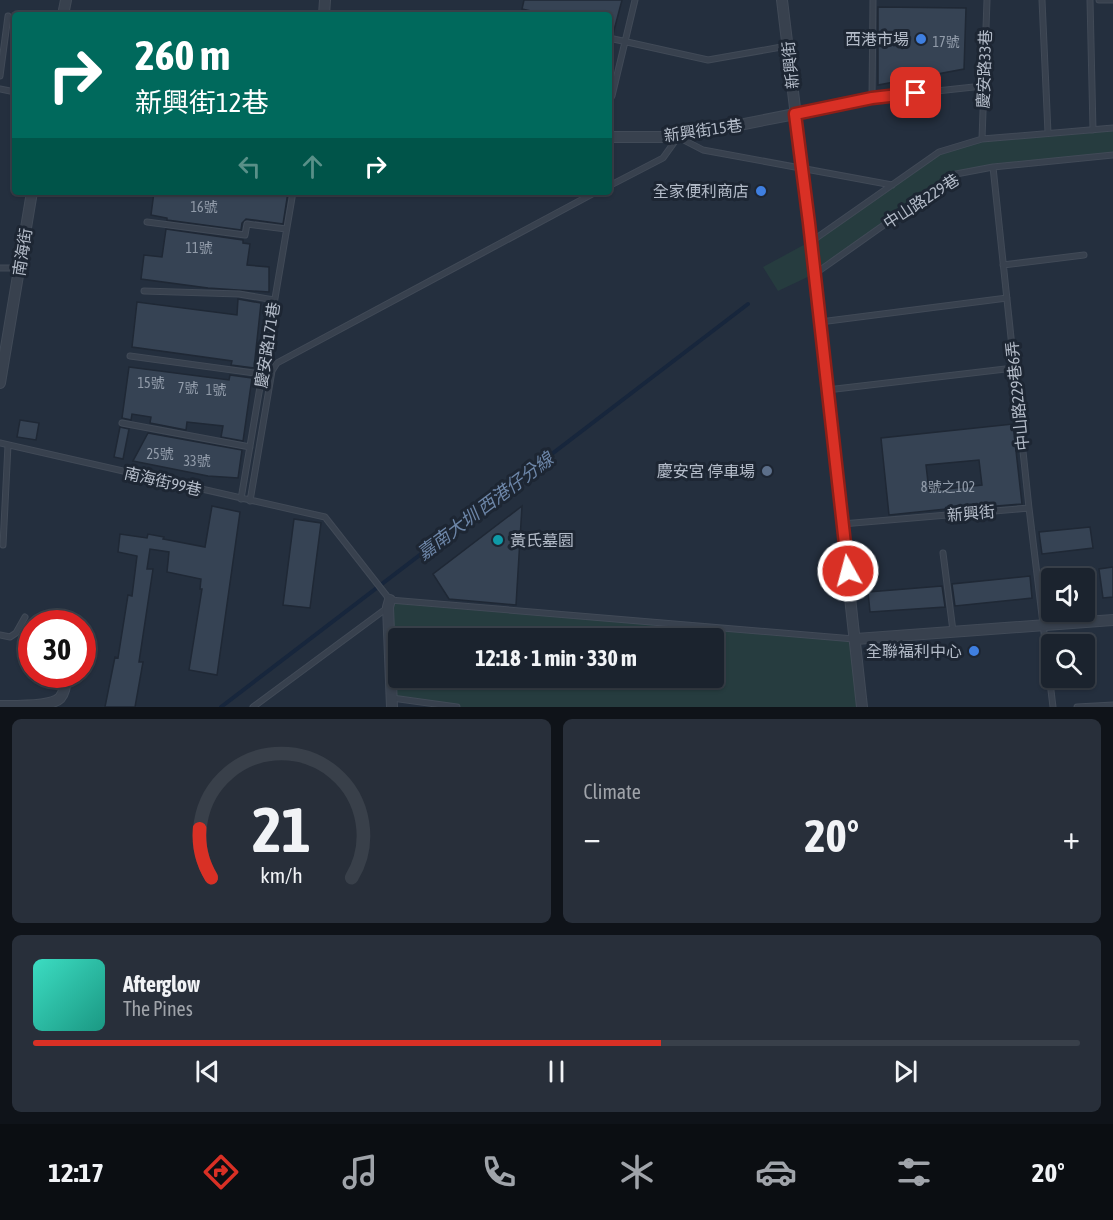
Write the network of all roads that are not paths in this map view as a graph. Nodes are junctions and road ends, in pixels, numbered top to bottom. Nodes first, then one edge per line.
1 (635, 0) edge
2 (782, 0) edge
3 (873, 0) edge
4 (987, 0) edge
5 (1042, 0) edge
6 (1090, 0) edge
7 (1099, 0) edge
8 (1113, 0) edge
9 (8, 16) dead end
10 (612, 39) edge
11 (625, 41) junction
12 (788, 46) junction
13 (0, 76) edge
14 (983, 86) junction
15 (612, 96) dead end
16 (872, 98) junction
17 (795, 114) junction
18 (1113, 128) edge
19 (1093, 130) junction
20 (1048, 133) junction
21 (612, 137) edge
22 (678, 137) junction
23 (982, 138) junction
24 (1113, 155) edge
25 (993, 167) junction
26 (803, 168) junction
27 (612, 184) edge
28 (893, 185) junction
29 (31, 195) edge
30 (292, 195) edge
31 (590, 195) edge
32 (147, 222) dead end
33 (286, 229) junction
34 (811, 242) junction
35 (1084, 255) dead end
36 (1003, 265) junction
37 (0, 268) edge
38 (19, 268) junction
39 (814, 274) junction
40 (144, 291) dead end
41 (1007, 298) junction
42 (274, 300) junction
43 (820, 322) junction
44 (130, 356) dead end
45 (1014, 368) junction
46 (262, 374) junction
47 (0, 382) edge
48 (828, 390) junction
49 (122, 423) dead end
50 (0, 443) edge
51 (8, 445) junction
52 (250, 447) junction
53 (241, 499) junction
54 (250, 501) junction
55 (1029, 508) junction
56 (842, 524) junction
57 (3, 545) dead end
58 (943, 553) dead end
59 (389, 604) junction
60 (1113, 620) edge
61 (1044, 624) junction
62 (18, 629) edge
63 (953, 631) junction
64 (0, 634) edge
65 (856, 639) junction
66 (65, 688) edge
67 (392, 702) edge
68 (1113, 705) edge
69 (0, 706) edge
70 (254, 707) edge
71 (457, 707) edge
72 (862, 707) edge
73 (1053, 707) edge
74 (1077, 707) edge

1 - 11 lane
2 - 12 street, 新興街
3 - 16 lane
4 - 14 lane, 慶安路33巷
5 - 20 lane
6 - 19 lane
7 - 8 lane
9 - 13 lane
10 - 11 lane
11 - 12 lane
11 - 15 lane
12 - 17 street, 新興街
14 - 16 lane
14 - 23 lane, 慶安路33巷
16 - 17 lane
17 - 22 street, 新興街15巷
17 - 26 street, 新興街
18 - 19 lane
19 - 20 lane
20 - 23 lane
21 - 22 street, 新興街15巷
22 - 26 lane
22 - 27 lane
23 - 28 lane
24 - 25 lane, 中山路229巷
25 - 36 lane, 中山路229巷6弄
25 - 39 lane, 中山路229巷
26 - 28 lane
26 - 34 street, 新興街
28 - 34 lane
29 - 38 street, 南海街
30 - 33 lane, 慶安路171巷
31 - 54 lane
32 - 33 lane
33 - 42 lane, 慶安路171巷
34 - 39 street, 新興街
35 - 36 lane
36 - 41 lane, 中山路229巷6弄
37 - 38 lane
38 - 47 street, 南海街
39 - 43 street, 新興街
40 - 42 lane
41 - 43 lane
41 - 45 lane, 中山路229巷6弄
42 - 46 lane, 慶安路171巷
43 - 48 street, 新興街
44 - 46 lane
45 - 48 lane
45 - 55 lane, 中山路229巷6弄
46 - 52 lane, 慶安路171巷
48 - 56 street, 新興街
49 - 52 lane
50 - 51 lane, 南海街99巷
51 - 53 lane, 南海街99巷
51 - 57 lane
52 - 53 lane, 慶安路171巷
53 - 54 lane, 南海街99巷
54 - 59 lane, 南海街99巷
55 - 56 lane, 新興街
55 - 61 lane, 中山路229巷6弄
56 - 65 street, 新興街
58 - 63 lane
59 - 65 lane
59 - 67 street
59 - 70 lane
60 - 61 street
61 - 63 street
61 - 73 lane, 中山路229巷6弄
62 - 64 lane
63 - 65 street
65 - 72 street, 新興街
66 - 69 street
67 - 71 lane
68 - 74 lane

